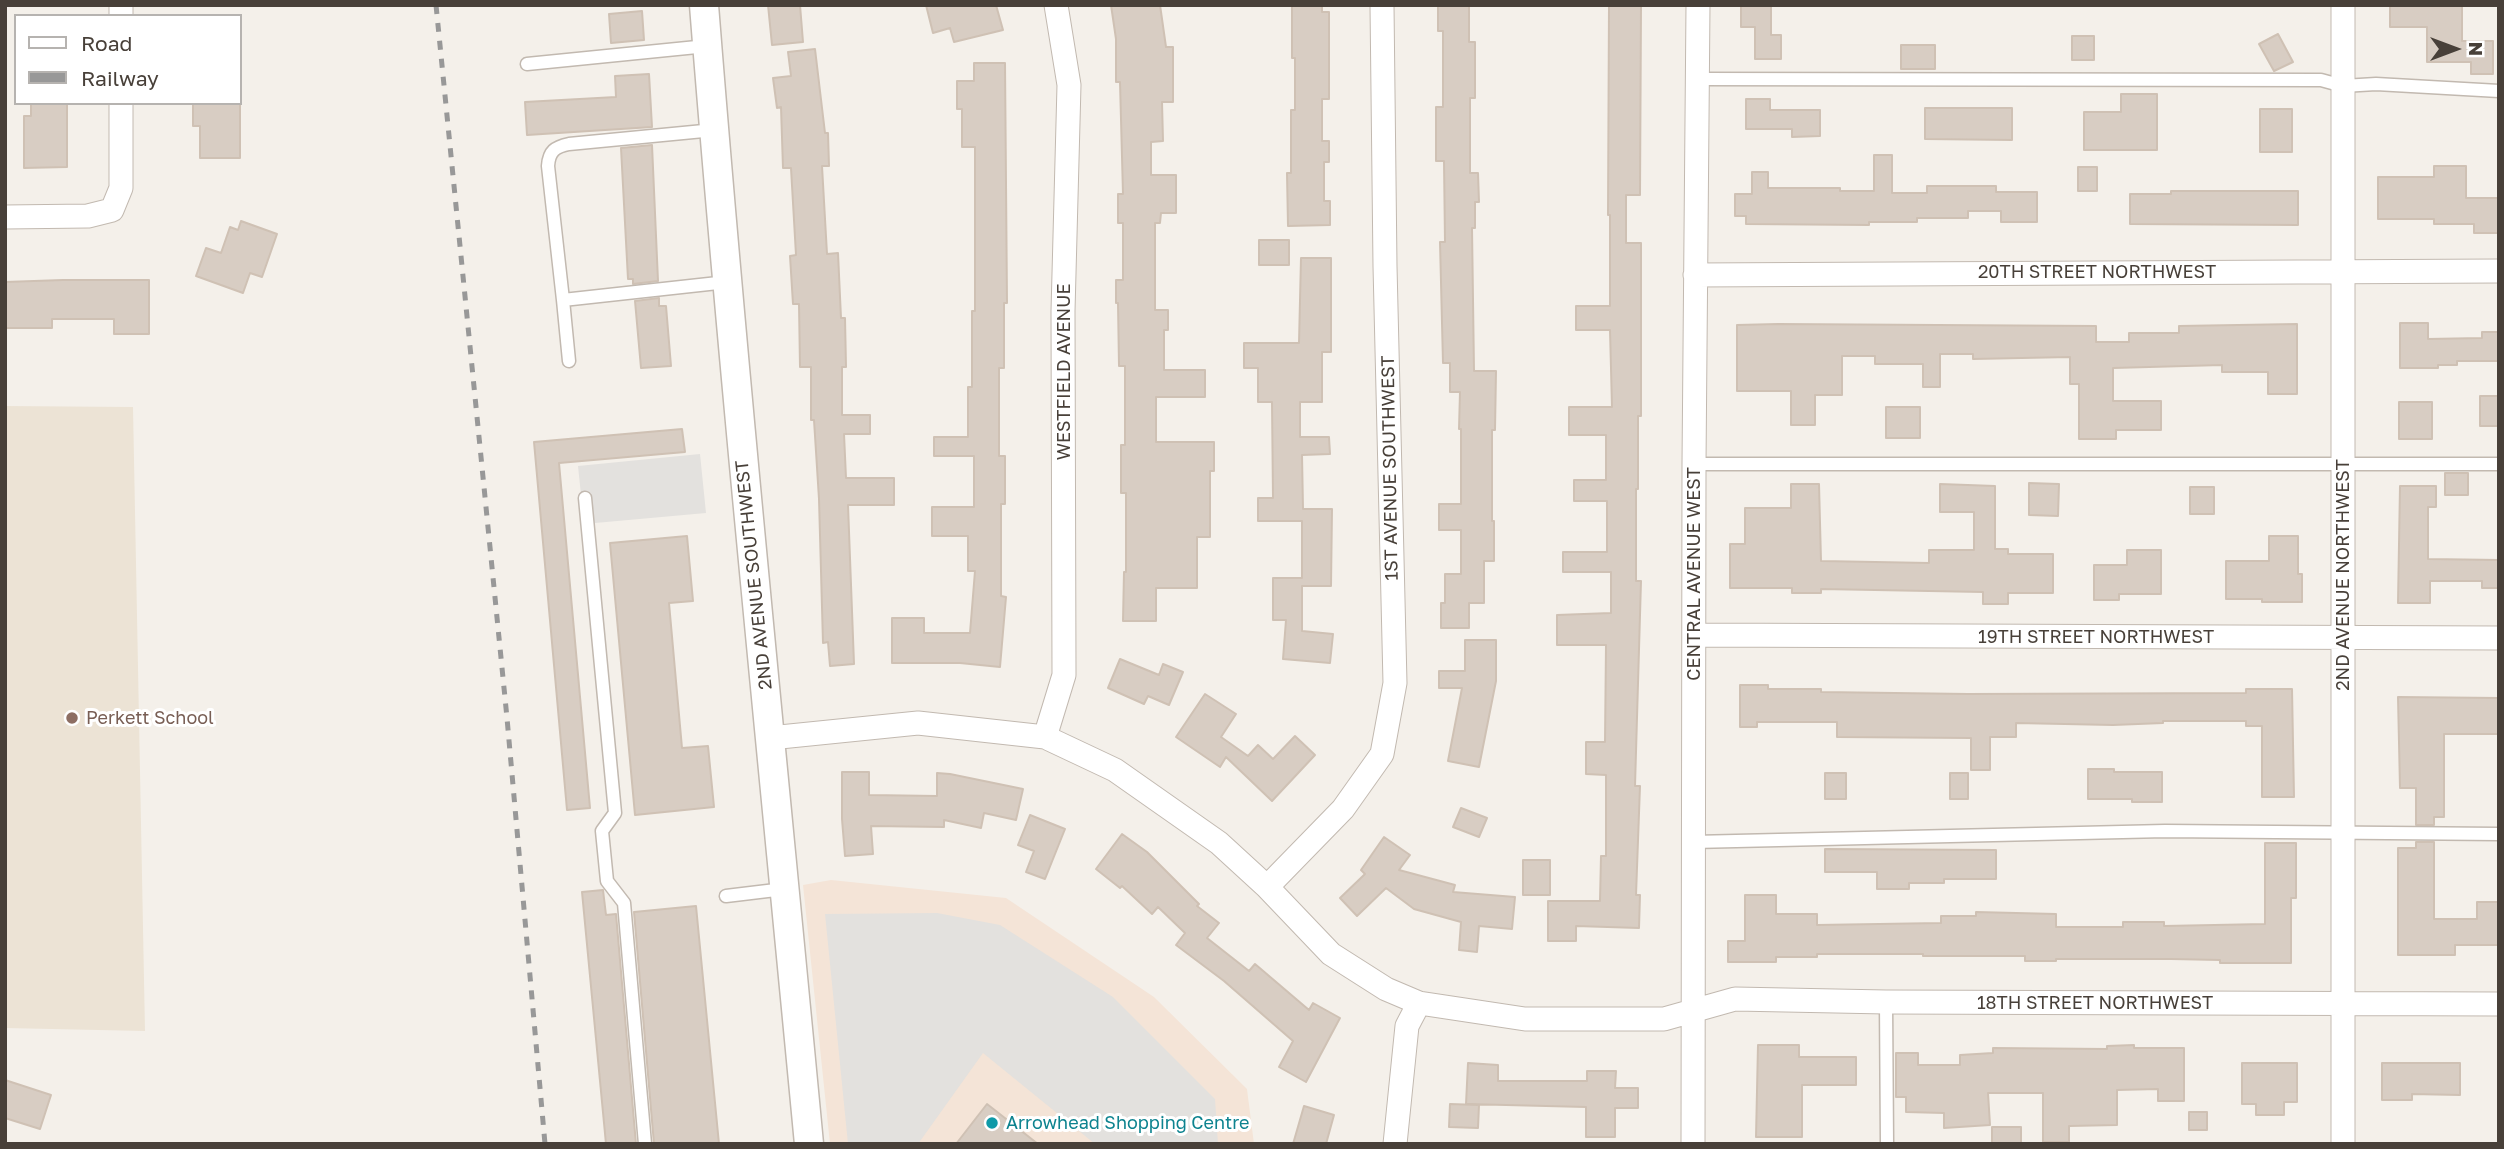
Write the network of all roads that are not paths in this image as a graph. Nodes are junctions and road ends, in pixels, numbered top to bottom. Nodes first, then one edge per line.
1 (704, 5) edge
2 (1056, 5) edge
3 (1382, 5) edge
4 (1698, 5) edge
5 (2343, 5) edge
6 (707, 46) junction
7 (527, 64) dead end
8 (1697, 79) junction
9 (2343, 86) junction
10 (2499, 91) edge
11 (121, 105) edge
12 (714, 130) junction
13 (5, 217) edge
14 (2343, 271) junction
15 (2499, 271) edge
16 (1695, 275) junction
17 (727, 282) junction
18 (563, 300) junction
19 (569, 361) dead end
20 (1694, 464) junction
21 (2342, 464) junction
22 (2499, 464) edge
23 (585, 498) dead end
24 (1694, 635) junction
25 (2344, 638) junction
26 (2499, 638) edge
27 (1045, 737) junction
28 (771, 738) junction
29 (2342, 833) junction
30 (2499, 834) edge
31 (1693, 842) junction
32 (1267, 887) junction
33 (784, 889) junction
34 (726, 897) dead end
35 (1886, 1002) junction
36 (1419, 1003) junction
37 (2344, 1004) junction
38 (2499, 1004) edge
39 (1693, 1012) junction
40 (645, 1144) edge
41 (809, 1144) edge
42 (1395, 1144) edge
43 (1693, 1144) edge
44 (1887, 1144) edge
45 (2343, 1144) edge

1 - 6 street, 2ND AVENUE SOUTHWEST
2 - 27 street, WESTFIELD AVENUE
3 - 32 street, 1ST AVENUE SOUTHWEST
4 - 8 street, CENTRAL AVENUE WEST
5 - 9 street, 2ND AVENUE NORTHWEST
6 - 7 lane
6 - 12 street, 2ND AVENUE SOUTHWEST
8 - 9 lane
8 - 16 street, CENTRAL AVENUE WEST
9 - 10 lane
9 - 14 street, 2ND AVENUE NORTHWEST
11 - 13 street
12 - 17 street, 2ND AVENUE SOUTHWEST
12 - 18 lane
14 - 15 street, 20TH STREET NORTHWEST
14 - 16 street, 20TH STREET NORTHWEST
14 - 21 street, 2ND AVENUE NORTHWEST
16 - 20 street, CENTRAL AVENUE WEST
17 - 18 lane
17 - 28 street, 2ND AVENUE SOUTHWEST
18 - 19 lane
20 - 21 lane
20 - 24 street, CENTRAL AVENUE WEST
21 - 22 lane
21 - 25 street, 2ND AVENUE NORTHWEST
23 - 40 lane
24 - 25 street, 19TH STREET NORTHWEST
24 - 31 street, CENTRAL AVENUE WEST
25 - 26 street, 19TH STREET NORTHWEST
25 - 29 street, 2ND AVENUE NORTHWEST
27 - 28 street, 18TH STREET NORTHWEST
27 - 32 street, 18TH STREET NORTHWEST
28 - 33 street, 2ND AVENUE SOUTHWEST
29 - 30 lane
29 - 31 lane
29 - 37 street, 2ND AVENUE NORTHWEST
31 - 39 street, CENTRAL AVENUE WEST
32 - 36 street, 18TH STREET NORTHWEST
33 - 34 lane
33 - 41 street, 2ND AVENUE SOUTHWEST
35 - 37 street, 18TH STREET NORTHWEST
35 - 39 street, 18TH STREET NORTHWEST
35 - 44 lane
36 - 39 street, 18TH STREET NORTHWEST
36 - 42 street
37 - 38 street, 18TH STREET NORTHWEST
37 - 45 street, 2ND AVENUE NORTHWEST
39 - 43 street, CENTRAL AVENUE WEST

